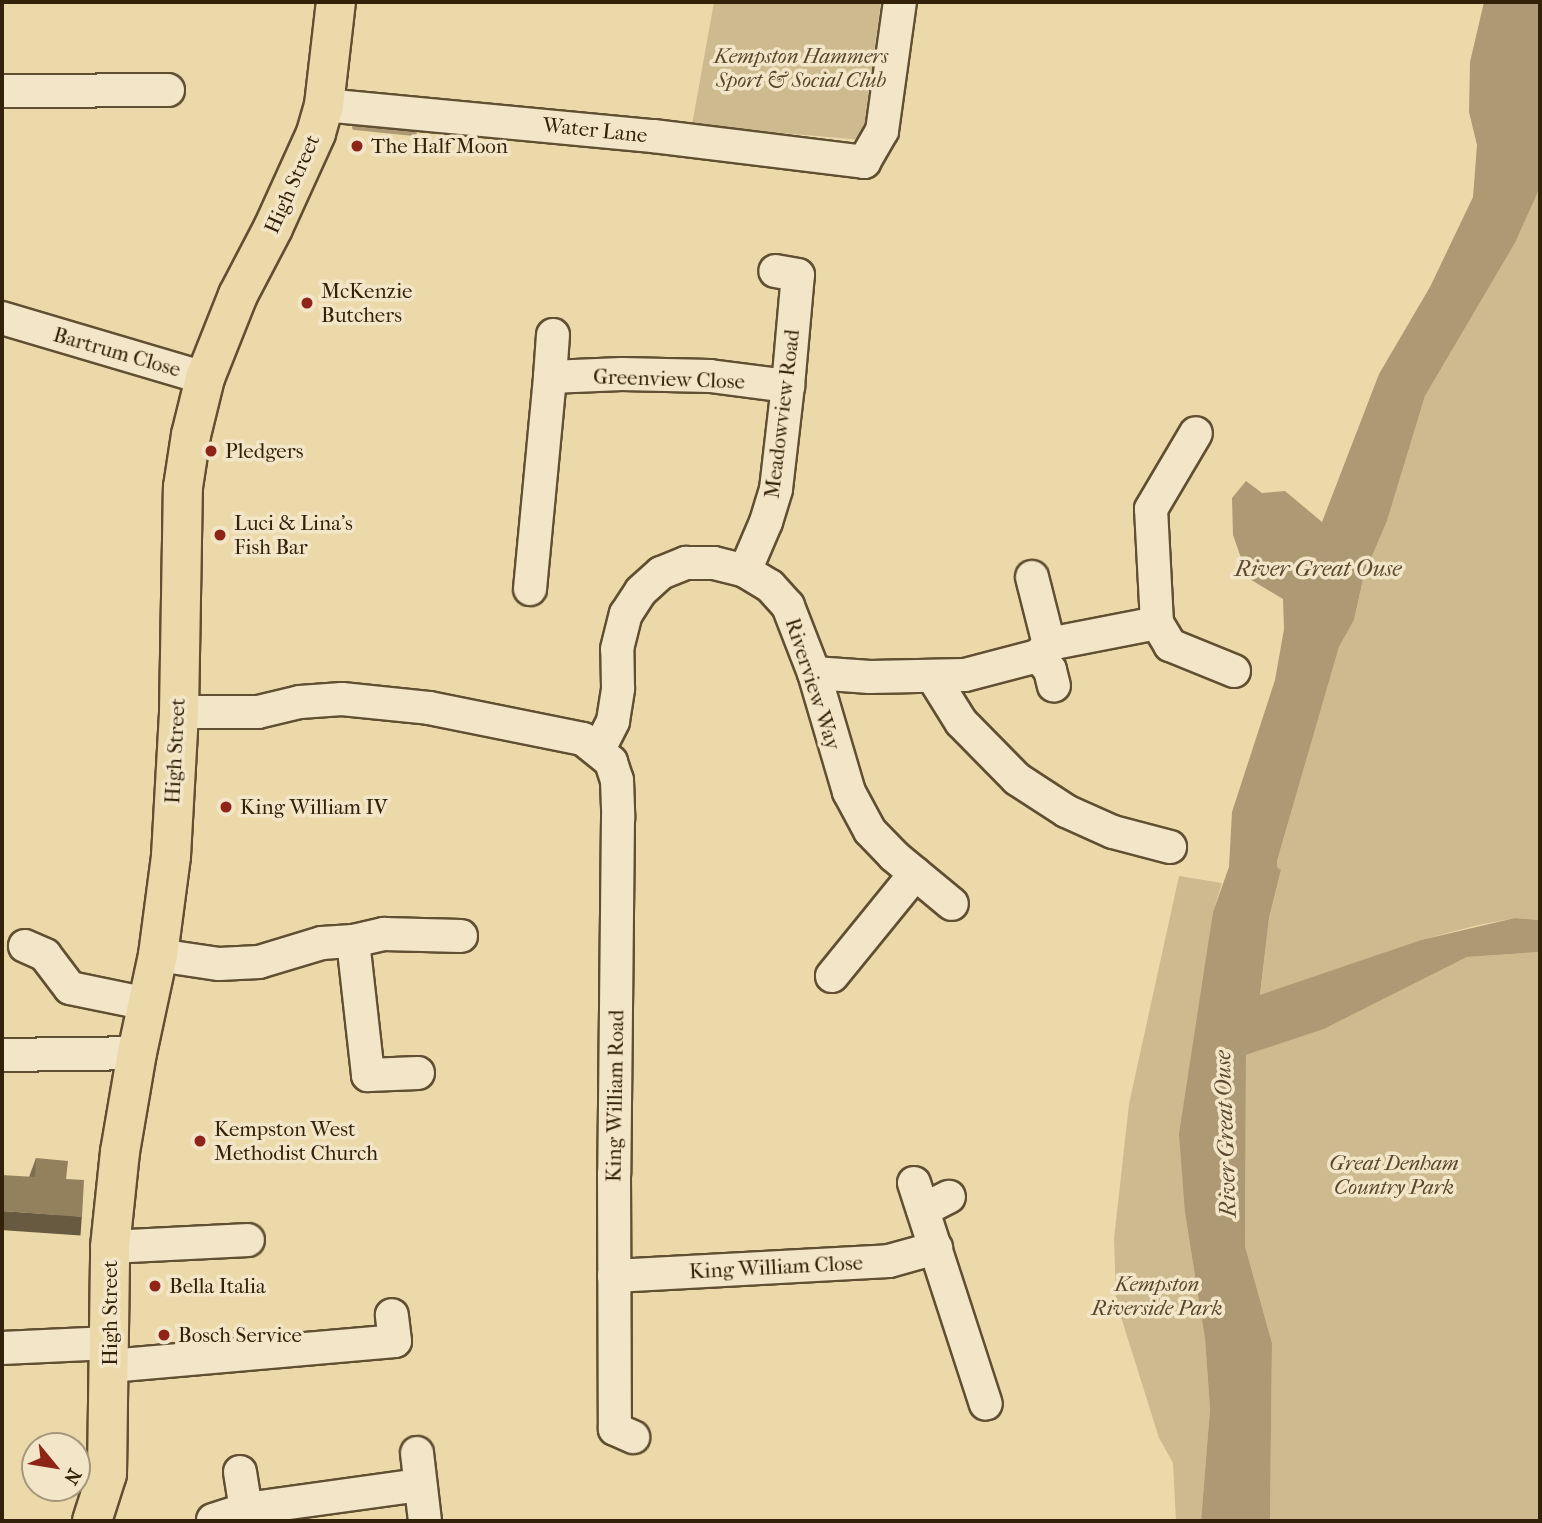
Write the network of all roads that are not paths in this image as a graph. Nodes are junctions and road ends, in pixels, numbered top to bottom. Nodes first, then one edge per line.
1 (337, 2) edge
2 (900, 2) edge
3 (168, 90) dead end
4 (2, 91) edge
5 (324, 105) junction
6 (775, 271) dead end
7 (22, 316) edge
8 (553, 335) dead end
9 (550, 377) junction
10 (205, 378) junction
11 (788, 386) junction
12 (1196, 433) dead end
13 (745, 571) junction
14 (1032, 577) dead end
15 (530, 589) dead end
16 (1157, 623) junction
17 (1044, 650) junction
18 (1234, 671) dead end
19 (814, 673) junction
20 (933, 677) junction
21 (1054, 686) dead end
22 (178, 712) junction
23 (599, 749) junction
24 (1170, 847) dead end
25 (915, 874) junction
26 (952, 904) dead end
27 (461, 936) dead end
28 (353, 941) junction
29 (41, 945) dead end
30 (158, 955) junction
31 (832, 975) dead end
32 (148, 1004) junction
33 (137, 1053) junction
34 (2, 1055) edge
35 (418, 1073) dead end
36 (928, 1197) dead end
37 (248, 1240) dead end
38 (110, 1247) junction
39 (936, 1248) junction
40 (614, 1276) junction
41 (392, 1315) dead end
42 (8, 1348) edge
43 (110, 1355) junction
44 (986, 1404) dead end
45 (633, 1437) dead end
46 (417, 1453) dead end
47 (240, 1472) dead end
48 (420, 1485) junction
49 (246, 1509) junction
50 (289, 1513) edge
51 (213, 1520) edge
52 (92, 1521) edge
53 (425, 1521) edge

1 - 5 main road, High Street
2 - 5 street, Water Lane
3 - 4 street
5 - 10 main road, High Street
6 - 11 street, Meadowview Road
7 - 10 street, Bartrum Close
8 - 9 street
9 - 11 street, Greenview Close
9 - 15 street
10 - 22 main road, High Street
11 - 13 street, Meadowview Road
12 - 16 street
13 - 19 street, Riverview Way
13 - 23 street, Riverview Way
14 - 17 street
16 - 17 street
16 - 18 street
17 - 20 street
17 - 21 street
19 - 20 street
19 - 25 street, Riverview Way
20 - 24 street
22 - 23 street
22 - 30 main road, High Street
23 - 40 street, King William Road
25 - 26 street, Riverview Way
25 - 31 street
27 - 28 street
28 - 30 street
28 - 35 street
29 - 32 street
30 - 32 main road, High Street
32 - 33 main road, High Street
33 - 34 street
33 - 38 main road, High Street
36 - 39 street
37 - 38 street
38 - 43 main road, High Street
39 - 40 street, King William Close
39 - 44 street
40 - 45 street, King William Road
41 - 43 street
42 - 43 street
43 - 52 main road, High Street
46 - 48 street
47 - 49 street
48 - 50 street
48 - 53 street
49 - 50 street
49 - 51 street

